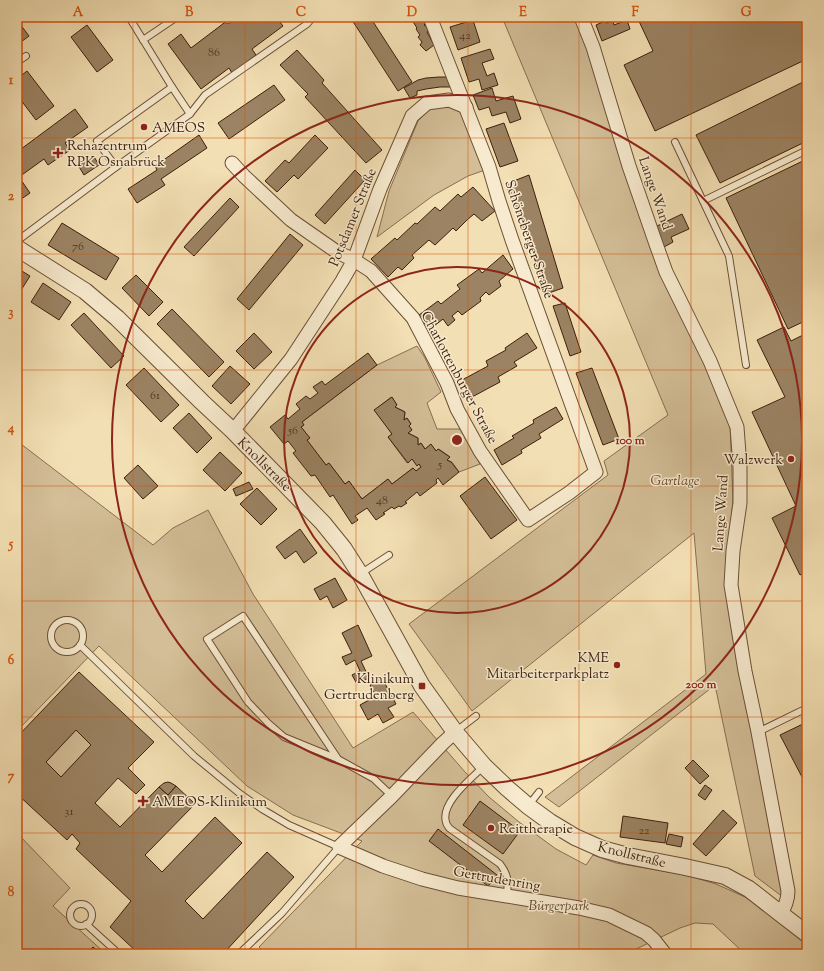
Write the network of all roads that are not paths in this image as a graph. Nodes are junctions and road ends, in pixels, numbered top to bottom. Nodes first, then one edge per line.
1 (129, 17) edge
2 (177, 17) edge
3 (313, 17) edge
4 (430, 17) edge
5 (581, 17) edge
6 (143, 40) junction
7 (26, 56) dead end
8 (17, 62) edge
9 (172, 87) junction
10 (466, 107) junction
11 (190, 114) junction
12 (675, 142) dead end
13 (807, 150) edge
14 (232, 163) dead end
15 (116, 167) junction
16 (703, 201) junction
17 (17, 241) edge
18 (17, 248) edge
19 (354, 260) junction
20 (746, 365) dead end
21 (233, 431) junction
22 (596, 472) joint
23 (389, 555) dead end
24 (360, 574) junction
25 (80, 645) junction
26 (807, 708) edge
27 (476, 716) dead end
28 (455, 732) junction
29 (758, 732) junction
30 (338, 759) junction
31 (484, 766) junction
32 (539, 792) dead end
33 (392, 796) junction
34 (528, 806) junction
35 (339, 847) junction
36 (507, 896) junction
37 (780, 914) junction
38 (86, 924) dead end
39 (807, 934) edge
40 (119, 954) edge
41 (239, 954) edge
42 (665, 954) edge

1 - 6 lane
2 - 6 lane
3 - 11 lane
4 - 10 street, Schöneberger Straße
5 - 29 street, Lange Wand
6 - 9 lane
7 - 8 lane
9 - 11 lane
9 - 15 lane
10 - 19 street, Potsdamer Straße
10 - 22 street, Schöneberger Straße
11 - 15 lane
12 - 16 lane
13 - 16 lane
14 - 19 street, Charlottenburger Straße
15 - 17 lane
16 - 20 lane
18 - 21 street, Knollstraße
19 - 21 street, Potsdamer Straße
19 - 22 street, Charlottenburger Straße
21 - 24 street, Knollstraße
23 - 24 lane
24 - 28 street, Knollstraße
25 - 25 lane
25 - 35 lane
26 - 29 lane
27 - 28 lane
28 - 31 street, Knollstraße
28 - 33 street
29 - 37 street, Lange Wand
30 - 30 lane
30 - 33 lane
31 - 34 street, Knollstraße
31 - 36 lane
32 - 34 lane
33 - 35 street
34 - 37 street, Knollstraße
35 - 36 street, Gertrudenring
35 - 41 lane
36 - 42 street, Gertrudenring
37 - 39 street, Knollstraße
38 - 40 lane

